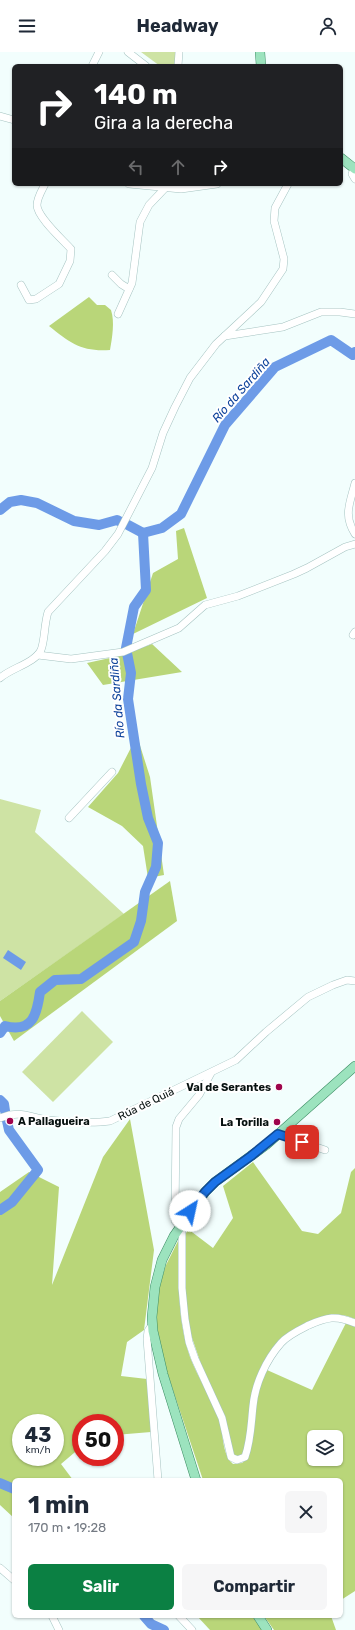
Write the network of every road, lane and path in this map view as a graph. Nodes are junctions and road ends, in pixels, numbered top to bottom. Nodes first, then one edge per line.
1 (99, 52) edge
2 (128, 52) edge
3 (179, 52) edge
4 (260, 52) edge
5 (93, 64) edge
6 (143, 64) edge
7 (178, 64) edge
8 (261, 64) edge
9 (0, 116) edge
10 (12, 119) edge
11 (343, 160) edge
12 (354, 169) edge
13 (355, 179) edge
14 (44, 186) edge
15 (167, 186) edge
16 (203, 186) edge
17 (287, 186) edge
18 (112, 275) dead end
19 (21, 285) dead end
20 (129, 289) junction
21 (118, 314) dead end
22 (355, 314) edge
23 (225, 336) junction
24 (355, 484) edge
25 (355, 534) edge
26 (355, 544) edge
27 (38, 655) junction
28 (0, 678) edge
29 (112, 772) dead end
30 (69, 818) dead end
31 (355, 981) edge
32 (355, 1066) edge
33 (211, 1073) junction
34 (1, 1117) edge
35 (278, 1134) junction
36 (325, 1150) dead end
37 (181, 1225) junction
38 (355, 1323) edge
39 (152, 1325) junction
40 (158, 1478) edge
41 (195, 1478) edge
42 (0, 1568) edge
43 (12, 1578) edge
44 (53, 1618) edge
45 (181, 1618) edge
46 (259, 1618) edge
47 (59, 1630) edge
48 (192, 1630) edge
49 (267, 1630) edge

1 - 5 street
2 - 6 street
3 - 7 street
4 - 8 main road
9 - 10 street
11 - 12 main road
12 - 13 street
14 - 19 street
15 - 16 street
15 - 20 street
17 - 23 street
18 - 20 street
20 - 21 street
22 - 23 street
23 - 27 street
24 - 25 street
26 - 27 street
27 - 28 street
29 - 30 street
31 - 33 street, Rúa de Quiá
32 - 35 main road
33 - 34 street, Rúa de Quiá
33 - 37 street
35 - 36 street
35 - 37 main road
37 - 38 street
37 - 39 main road
39 - 40 street
39 - 41 main road
42 - 43 street
44 - 47 street
45 - 48 street
46 - 49 main road

